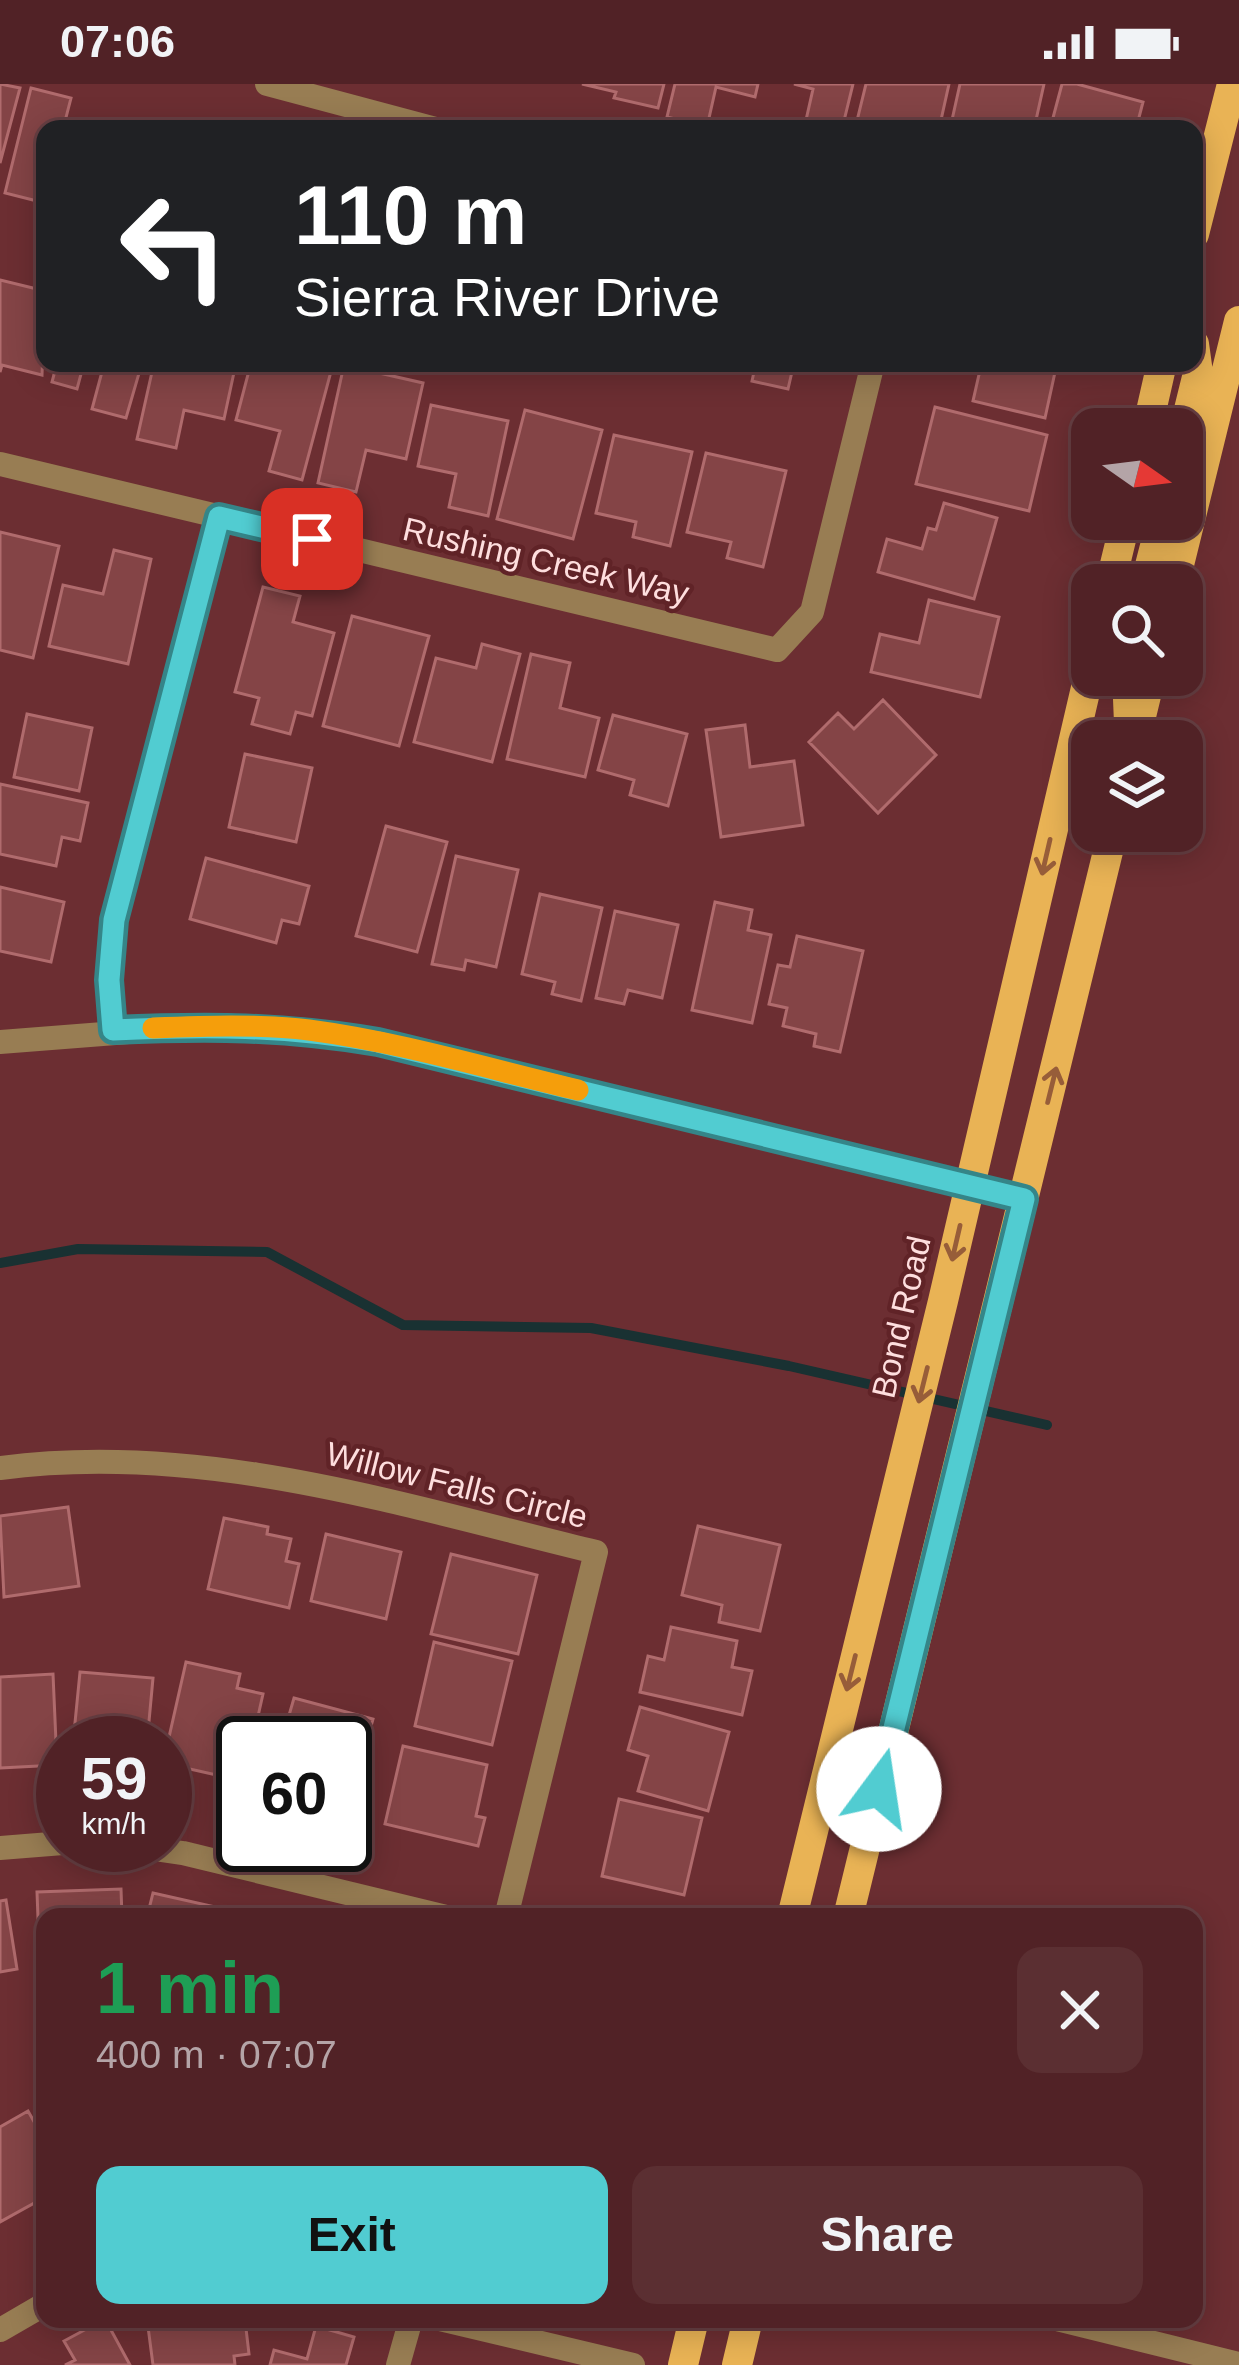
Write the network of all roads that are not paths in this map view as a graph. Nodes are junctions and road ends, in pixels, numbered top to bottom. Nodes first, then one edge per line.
1 (267, 84) edge
2 (1232, 84) edge
3 (402, 120) edge
4 (1203, 198) edge
5 (1239, 322) edge
6 (871, 372) edge
7 (1160, 372) edge
8 (1198, 372) edge
9 (1152, 408) edge
10 (1190, 408) edge
11 (0, 464) edge
12 (219, 517) junction
13 (1179, 564) edge
14 (1084, 696) edge
15 (1108, 852) edge
16 (113, 1030) junction
17 (0, 1042) edge
18 (969, 1185) junction
19 (1024, 1199) junction
20 (0, 1468) edge
21 (36, 1845) edge
22 (0, 1848) edge
23 (192, 1855) edge
24 (409, 1908) edge
25 (508, 1908) edge
26 (794, 1908) edge
27 (850, 1908) edge
28 (36, 2309) edge
29 (408, 2328) edge
30 (478, 2328) edge
31 (692, 2328) edge
32 (1093, 2328) edge
33 (0, 2330) edge
34 (1239, 2364) edge
35 (398, 2365) edge
36 (633, 2365) edge
37 (682, 2365) edge

1 - 3 street
2 - 4 main road
5 - 13 main road
6 - 12 street, Rushing Creek Way
7 - 9 main road
8 - 10 main road
11 - 12 street, Rushing Creek Way
12 - 16 street
14 -> 18 main road, Bond Road
19 -> 15 main road
16 - 17 street
16 - 18 street
18 - 19 street
18 -> 26 main road, Bond Road
19 - 27 main road
20 - 25 street, Willow Falls Circle
21 - 22 street
23 - 24 street
28 - 33 street
29 - 35 street
30 - 36 street
31 - 37 main road
32 - 34 street

